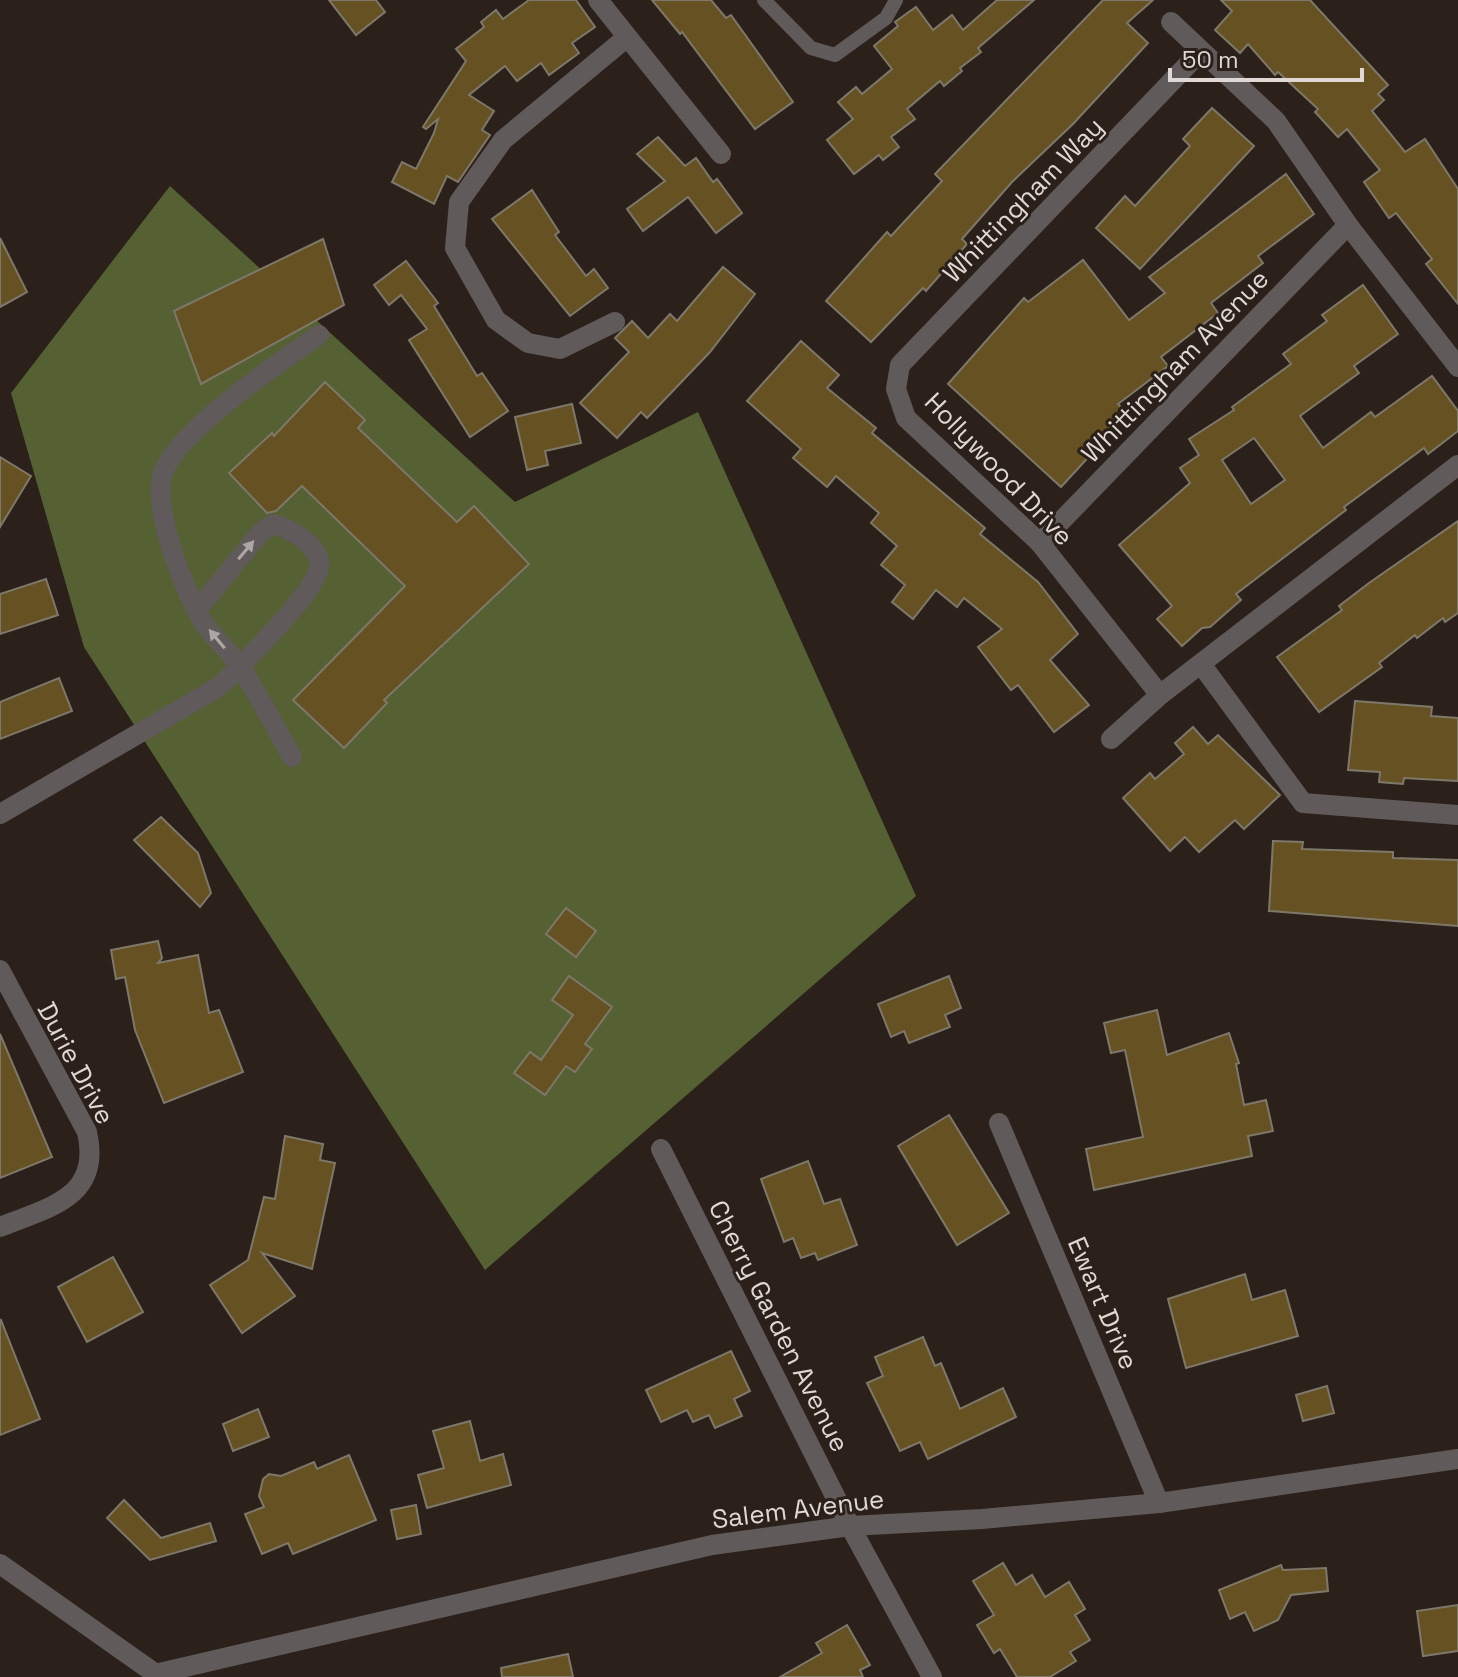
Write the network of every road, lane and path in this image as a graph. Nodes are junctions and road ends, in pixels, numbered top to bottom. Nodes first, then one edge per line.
1 (598, 0) edge
2 (764, 0) edge
3 (896, 0) edge
4 (1171, 22) dead end
5 (626, 38) junction
6 (1200, 52) junction
7 (721, 154) dead end
8 (1348, 225) junction
9 (615, 322) dead end
10 (319, 335) dead end
11 (1458, 367) edge
12 (896, 389) joint
13 (1458, 465) edge
14 (1040, 543) junction
15 (197, 610) junction
16 (1201, 664) junction
17 (240, 667) junction
18 (1160, 695) junction
19 (1111, 739) dead end
20 (292, 757) dead end
21 (0, 814) edge
22 (1458, 815) edge
23 (0, 970) edge
24 (6, 1001) edge
25 (999, 1123) dead end
26 (661, 1149) dead end
27 (0, 1227) edge
28 (1458, 1459) edge
29 (1159, 1503) junction
30 (850, 1526) junction
31 (0, 1564) edge
32 (158, 1676) edge
33 (932, 1677) edge

1 - 5 street
2 - 3 lane
4 - 6 street
5 - 7 street
5 - 9 street
6 - 8 street
6 - 12 street, Whittingham Way
8 - 11 street
8 - 14 street, Whittingham Avenue
10 - 15 street
12 - 14 street, Hollywood Drive
13 - 16 street
14 - 18 street, Hollywood Drive
17 -> 15 street
15 -> 17 street
16 - 18 street
16 - 22 street
17 - 20 street
17 - 21 street
18 - 19 street
23 - 24 street, Durie Drive
24 - 27 street, Durie Drive
25 - 29 street, Ewart Drive
26 - 30 street, Cherry Garden Avenue
28 - 29 street, Salem Avenue
29 - 30 street, Salem Avenue
30 - 32 street, Salem Avenue
30 - 33 street, Cherry Garden Avenue
31 - 32 street

